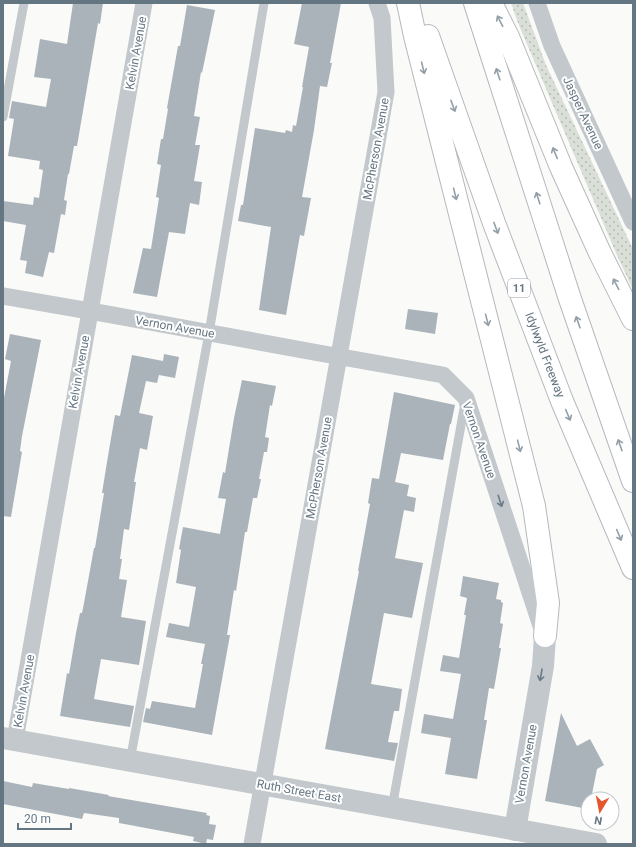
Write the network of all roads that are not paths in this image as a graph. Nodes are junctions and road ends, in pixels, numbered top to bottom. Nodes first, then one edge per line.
1 (24, 3) edge
2 (144, 3) edge
3 (264, 3) edge
4 (377, 3) edge
5 (408, 3) edge
6 (416, 3) edge
7 (475, 3) edge
8 (491, 3) edge
9 (537, 3) edge
10 (3, 117) edge
11 (633, 222) edge
12 (3, 296) edge
13 (90, 311) junction
14 (633, 319) edge
15 (209, 333) junction
16 (339, 357) junction
17 (466, 398) junction
18 (633, 481) edge
19 (633, 568) edge
20 (545, 636) junction
21 (9, 739) edge
22 (130, 761) junction
23 (263, 785) junction
24 (392, 808) junction
25 (515, 830) junction
26 (252, 844) edge
27 (596, 844) edge

1 - 10 lane
2 - 13 street, Kelvin Avenue
3 - 15 lane
4 - 16 street, McPherson Avenue
5 -> 20 highway
6 -> 19 highway, Idylwyld Freeway / 11
18 -> 7 highway
14 -> 8 highway
9 - 11 street, Jasper Avenue
12 - 13 street, Vernon Avenue
13 - 15 street, Vernon Avenue
13 - 21 street, Kelvin Avenue
15 - 16 street, Vernon Avenue
15 - 22 lane
16 - 17 street, Vernon Avenue
16 - 23 street, McPherson Avenue
17 -> 20 street, Vernon Avenue
17 - 24 lane
20 -> 25 street, Vernon Avenue
21 - 22 street, Ruth Street East
22 - 23 street, Ruth Street East
23 - 24 street, Ruth Street East
23 - 26 street, McPherson Avenue
24 - 25 street, Ruth Street East
25 - 27 street, Ruth Street East

